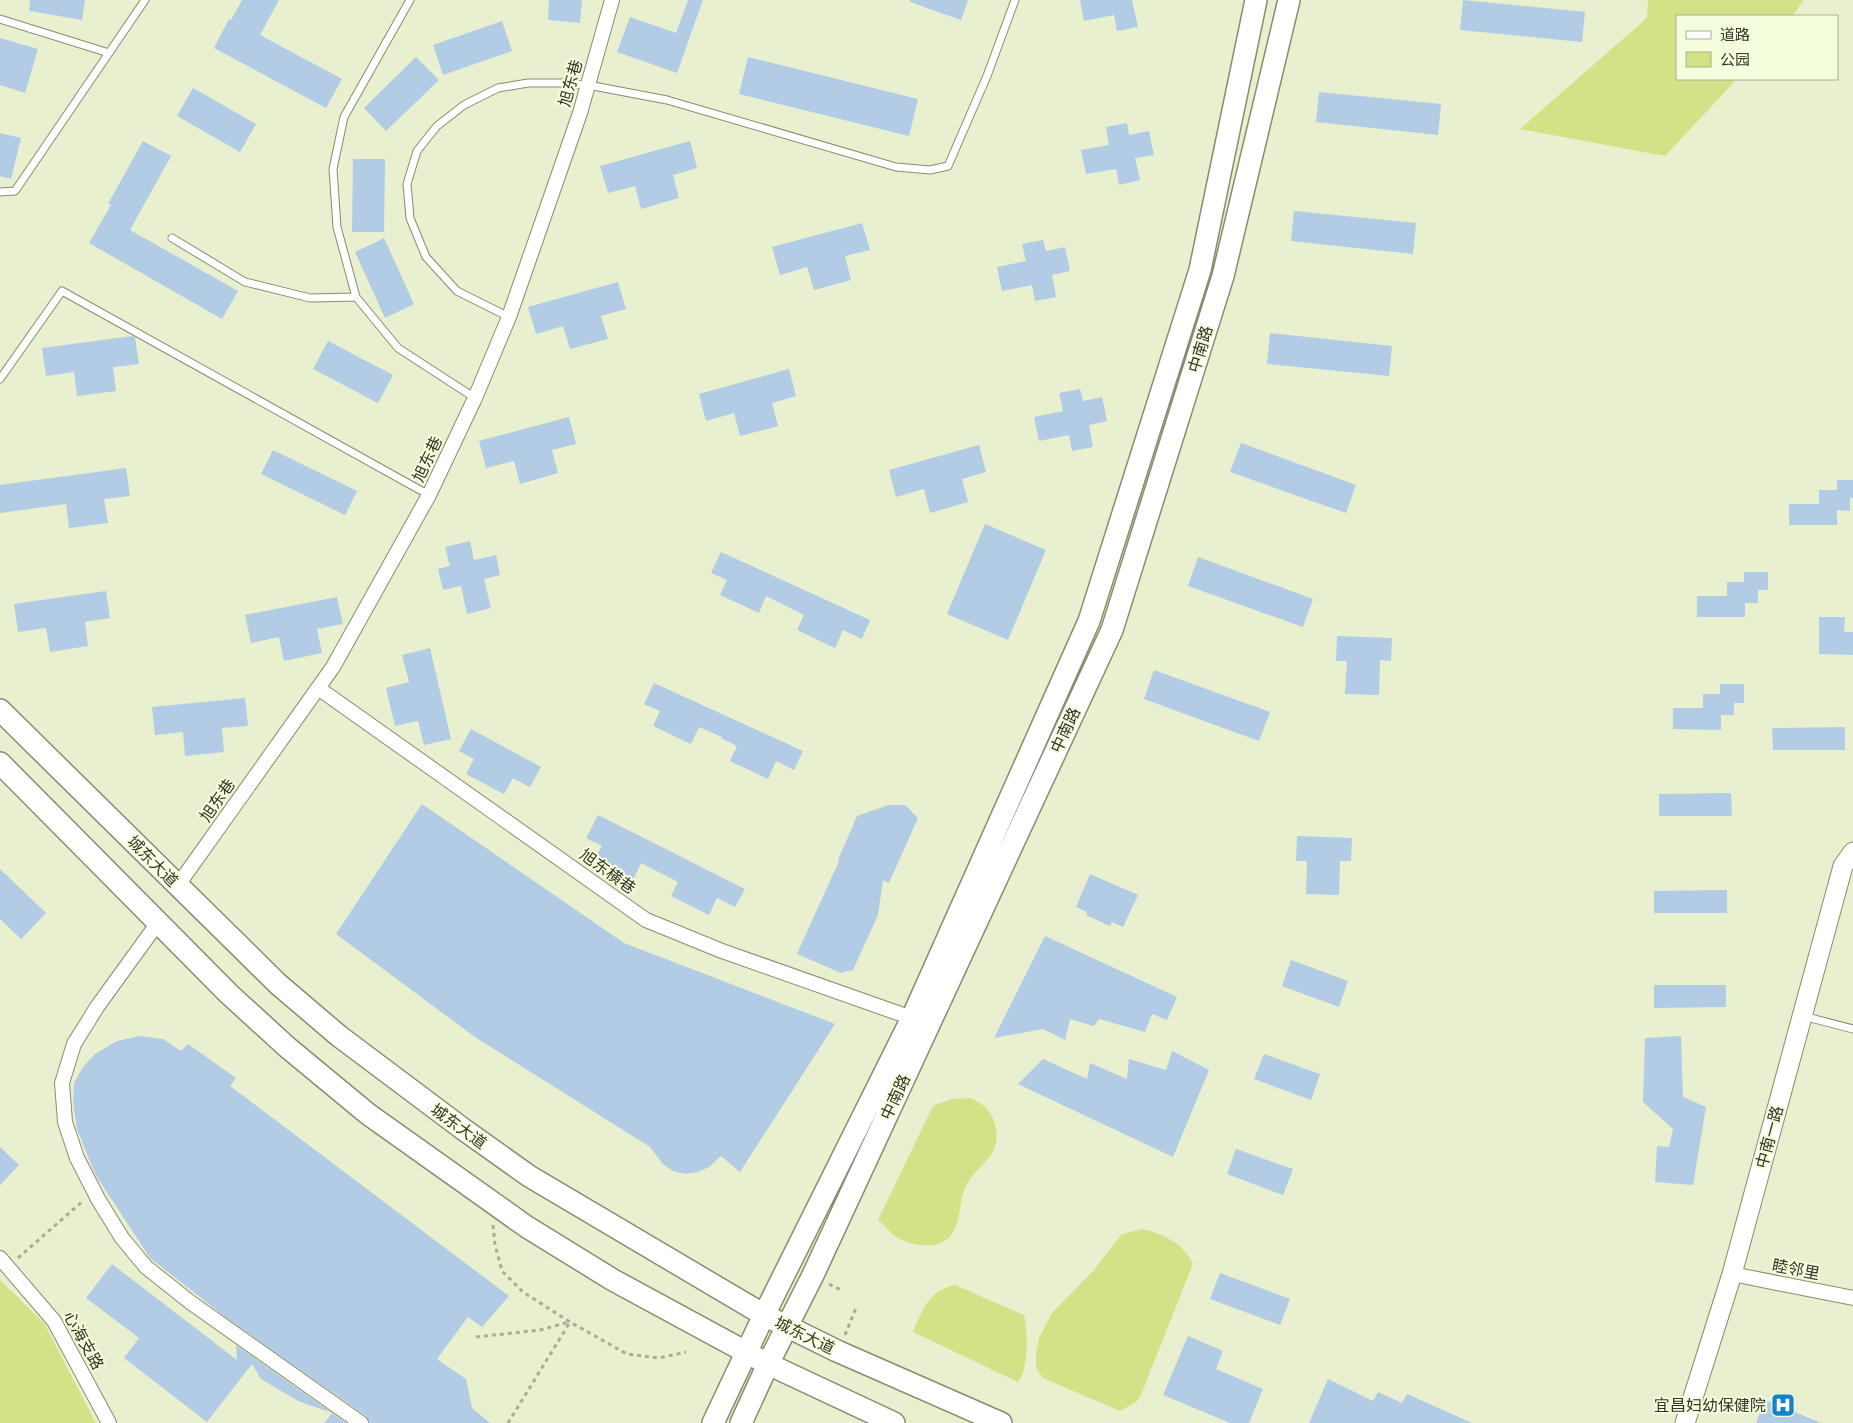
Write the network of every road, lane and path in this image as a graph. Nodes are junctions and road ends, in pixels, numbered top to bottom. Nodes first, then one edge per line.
1 (146, 0) edge
2 (410, 0) edge
3 (612, 0) edge
4 (1015, 0) edge
5 (1256, 0) edge
6 (1289, 0) edge
7 (0, 19) edge
8 (109, 53) junction
9 (588, 85) junction
10 (0, 192) edge
11 (172, 238) dead end
12 (356, 297) junction
13 (509, 317) junction
14 (0, 379) edge
15 (475, 398) junction
16 (429, 495) junction
17 (318, 688) junction
18 (0, 710) edge
19 (0, 763) edge
20 (1853, 852) edge
21 (178, 885) junction
22 (158, 924) junction
23 (1802, 1016) junction
24 (912, 1018) junction
25 (1853, 1028) edge
26 (94, 1191) junction
27 (492, 1202) junction
28 (4, 1263) edge
29 (1732, 1274) junction
30 (1853, 1298) edge
31 (856, 1308) dead end
32 (764, 1315) junction
33 (570, 1322) junction
34 (786, 1326) junction
35 (476, 1337) dead end
36 (837, 1351) junction
37 (686, 1352) dead end
38 (746, 1353) junction
39 (768, 1364) junction
40 (109, 1423) edge
41 (360, 1423) edge
42 (508, 1423) edge
43 (713, 1423) edge
44 (741, 1423) edge
45 (894, 1423) edge
46 (1001, 1423) edge
47 (1685, 1423) edge

1 - 8 lane
2 - 12 lane
3 - 9 street, 旭东巷
4 - 9 lane
5 - 24 main road, 中南路
6 - 34 main road, 中南路
7 - 8 lane
8 - 10 lane
9 - 13 street, 旭东巷
9 - 13 lane
11 - 12 lane
12 - 15 lane
13 - 15 street, 旭东巷
14 - 16 lane
15 - 16 street, 旭东巷
16 - 17 street, 旭东巷
17 - 21 street, 旭东巷
17 - 24 street, 旭东横巷
18 - 21 main road, 城东大道
19 - 22 main road
20 - 23 street, 中南一路
21 - 32 main road, 城东大道
22 - 26 street
22 - 27 main road
23 - 25 lane
23 - 29 street, 中南一路
24 - 32 main road, 中南路
26 - 28 path
26 - 41 street
27 - 33 path
27 - 38 main road
28 - 40 street, 心海支路
29 - 30 street, 睦邻里
29 - 47 street, 中南一路
31 - 36 path
32 - 34 main road, 城东大道
32 - 38 main road, 中南路
33 - 35 path
33 - 37 path
33 - 42 path
34 - 36 main road, 城东大道
34 - 39 main road, 中南路
36 - 46 main road, 城东大道
38 - 39 main road
38 - 43 main road, 中南路
39 - 44 main road, 中南路
39 - 45 main road

